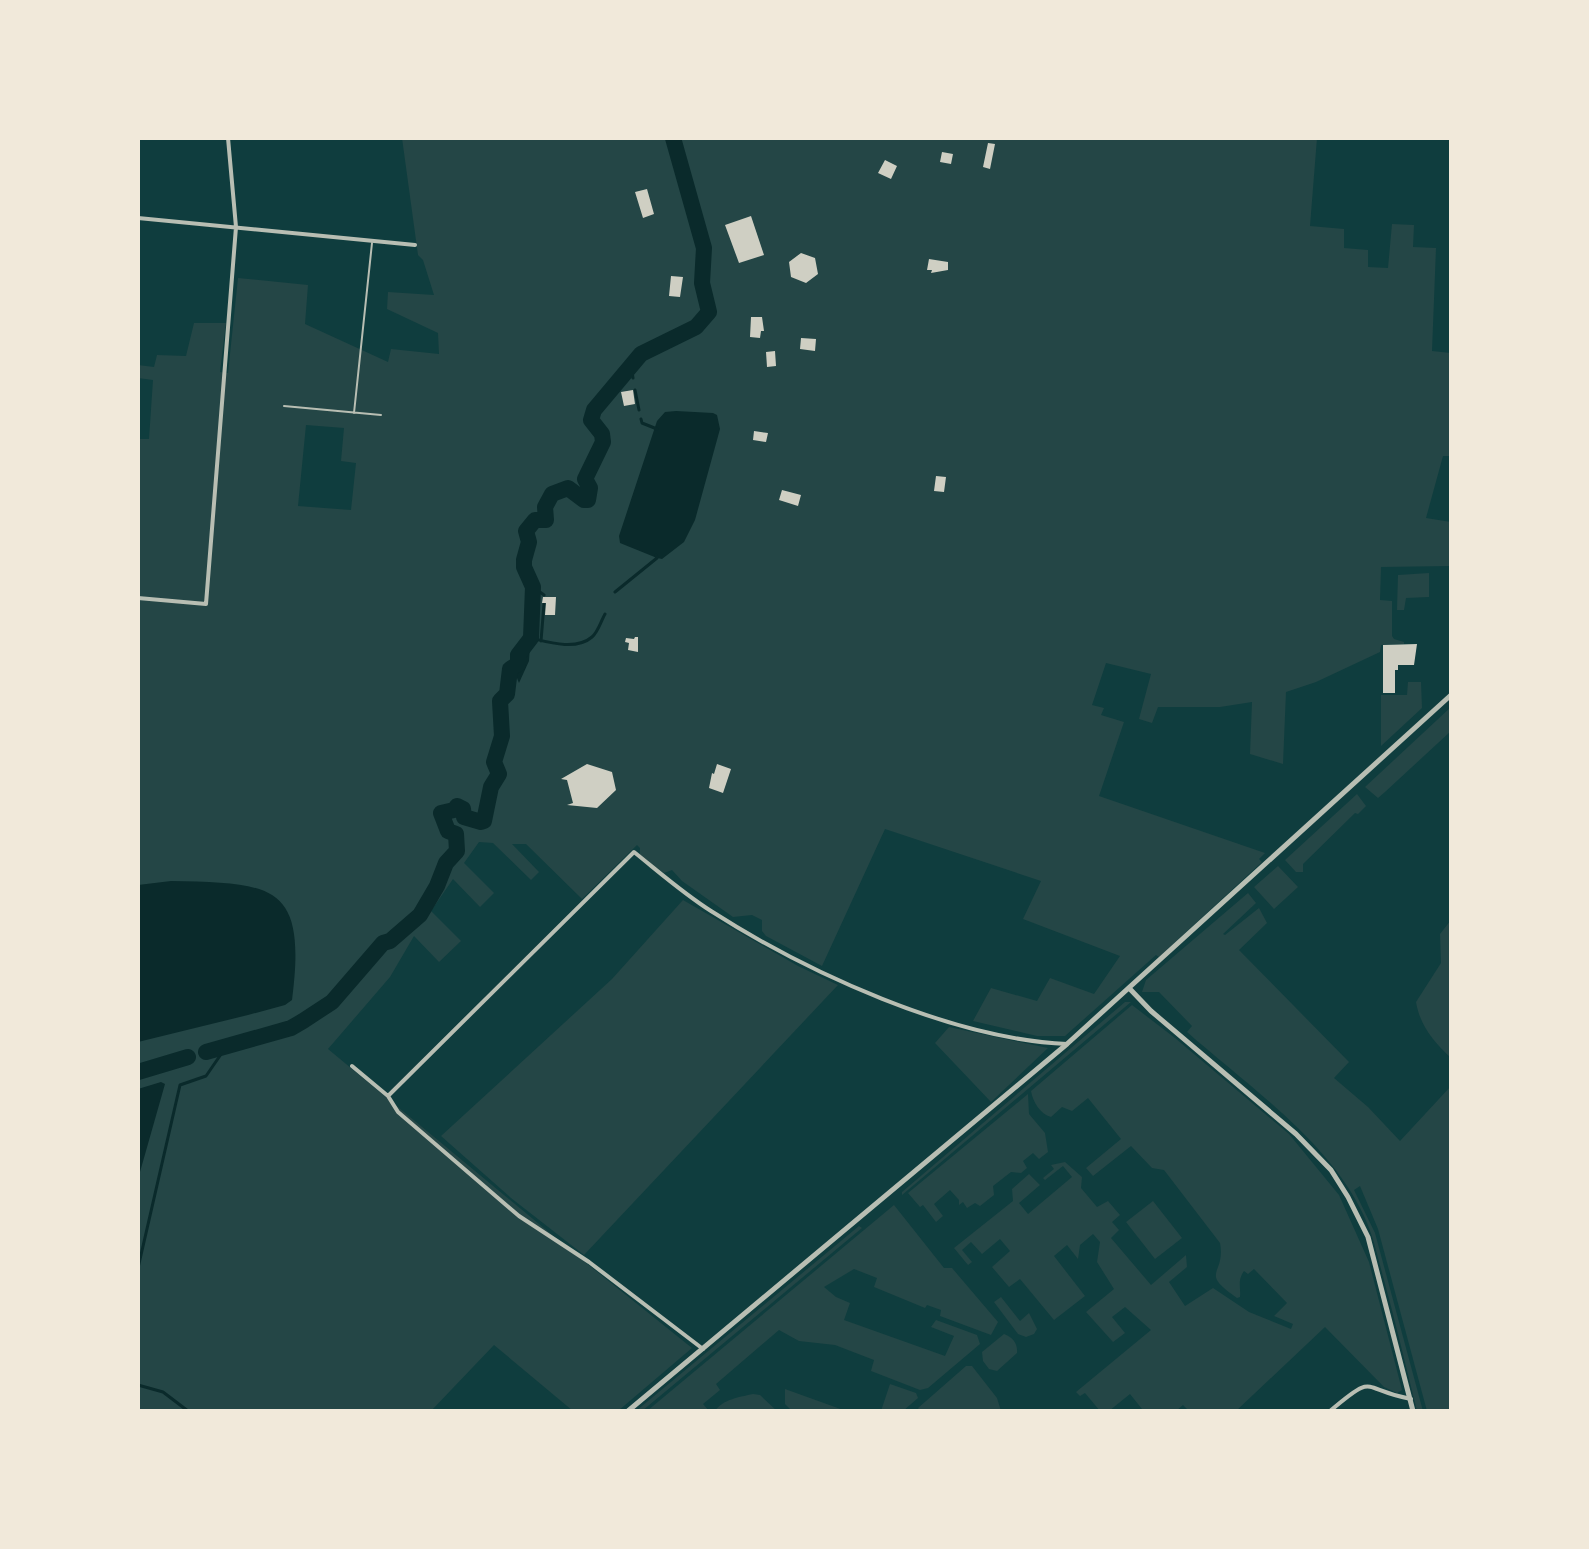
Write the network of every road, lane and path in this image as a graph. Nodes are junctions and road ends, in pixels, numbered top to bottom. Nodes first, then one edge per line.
1 (228, 138) edge
2 (138, 218) edge
3 (236, 227) junction
4 (372, 242) junction
5 (415, 245) dead end
6 (284, 406) dead end
7 (354, 413) junction
8 (381, 415) dead end
9 (138, 598) edge
10 (1451, 695) edge
11 (1129, 988) junction
12 (1067, 1044) junction
13 (352, 1066) dead end
14 (388, 1096) junction
15 (703, 1349) junction
16 (1411, 1399) junction
17 (628, 1411) edge
18 (1330, 1411) edge
19 (1413, 1411) edge

1 - 3 street
2 - 3 street
3 - 4 street
3 - 9 street
4 - 5 street
4 - 7 lane
6 - 7 lane
7 - 8 lane
10 - 11 street
11 - 12 street
11 - 16 street
12 - 14 street
12 - 15 street
13 - 14 street
14 - 15 street
15 - 17 street
16 - 18 street
16 - 19 street

